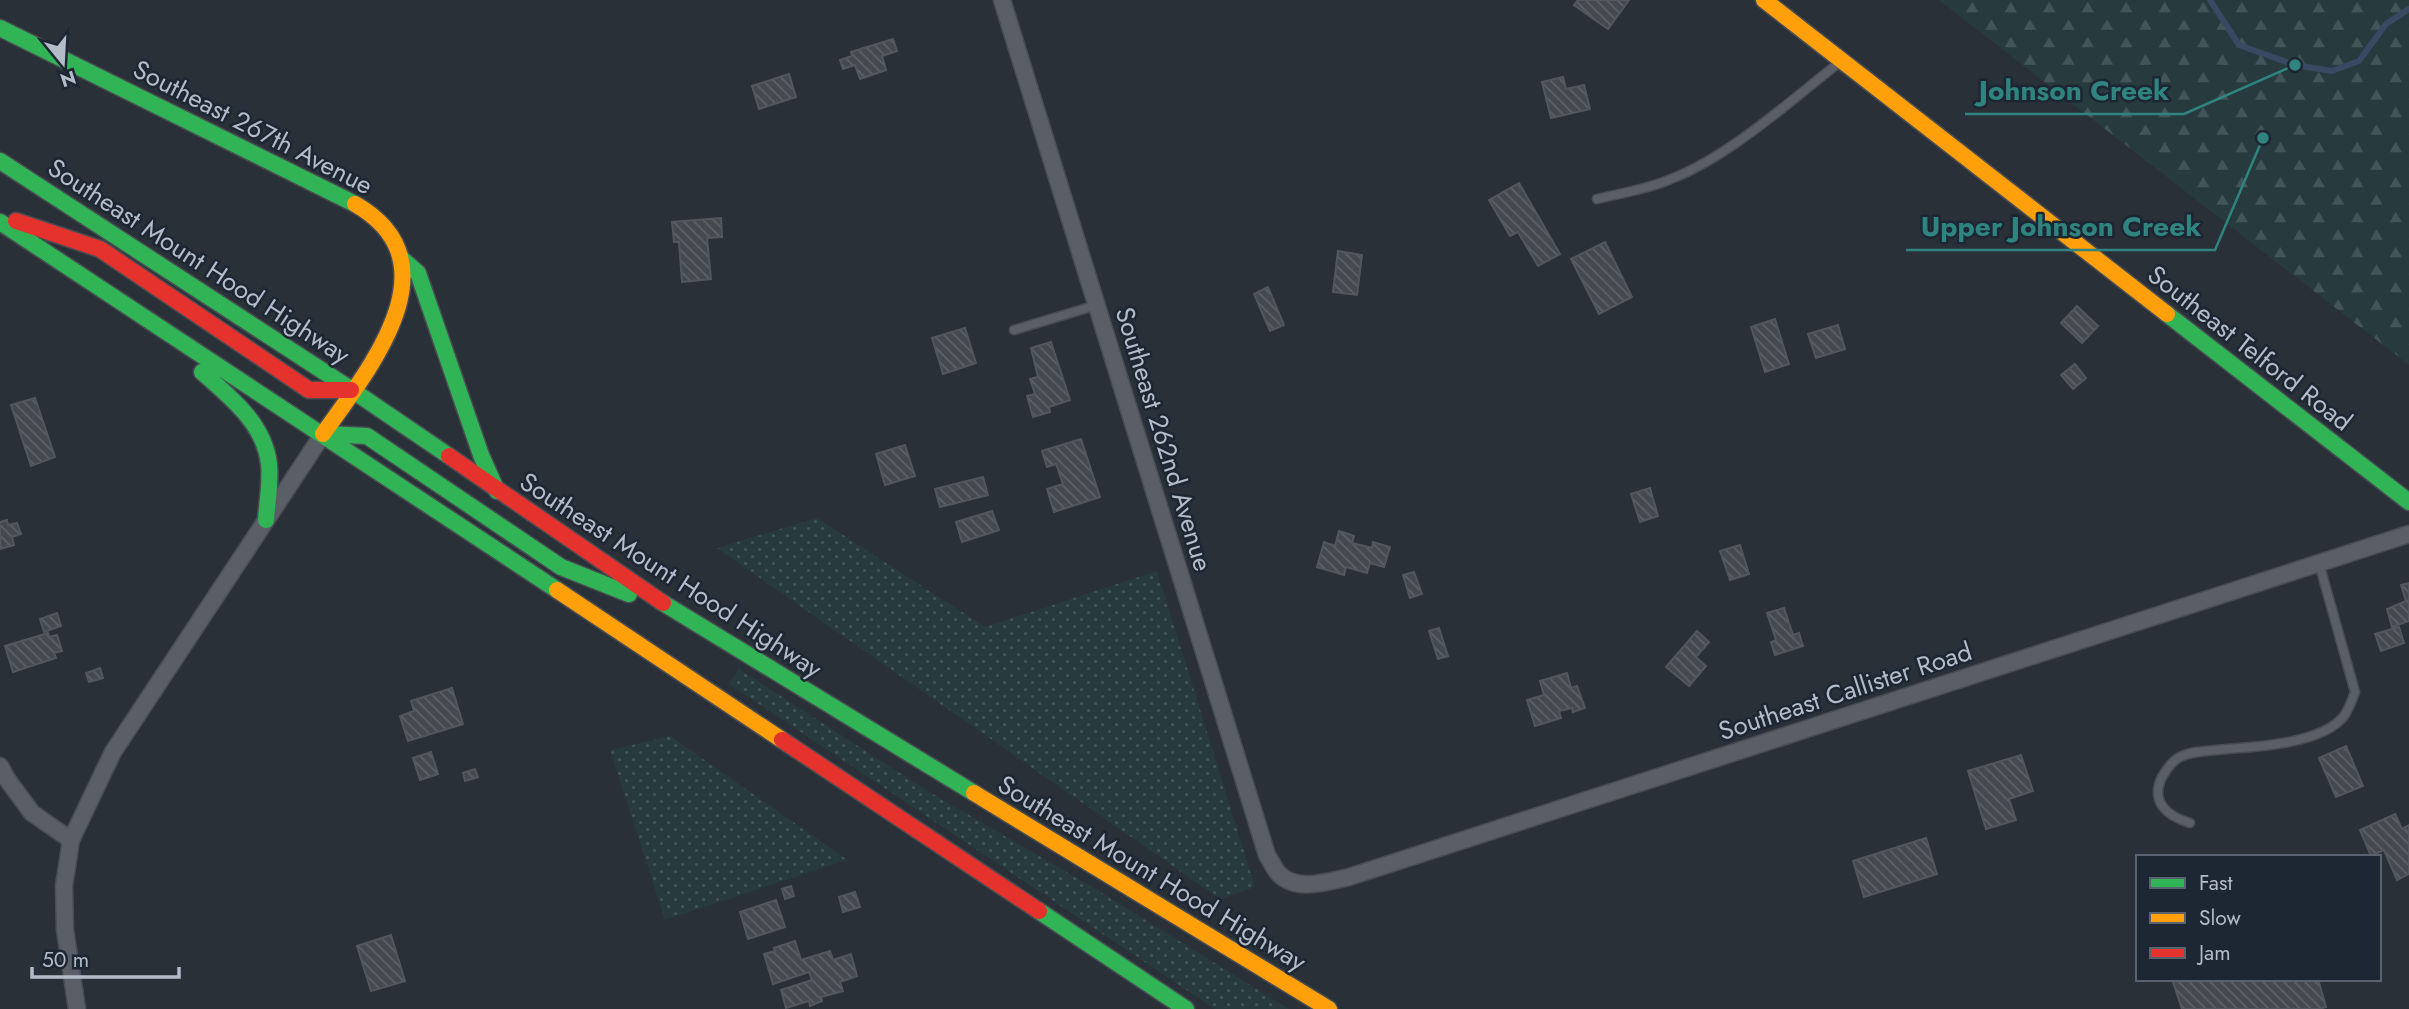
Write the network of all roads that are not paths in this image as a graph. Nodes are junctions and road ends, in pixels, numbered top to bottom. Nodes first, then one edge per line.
1 (1002, 0) edge
2 (1764, 0) edge
3 (0, 29) edge
4 (1843, 61) junction
5 (0, 161) edge
6 (1597, 199) dead end
7 (0, 216) edge
8 (0, 222) edge
9 (401, 258) junction
10 (1097, 305) junction
11 (146, 320) junction
12 (1014, 330) dead end
13 (352, 390) junction
14 (323, 434) junction
15 (497, 491) junction
16 (2409, 502) edge
17 (266, 520) junction
18 (2409, 534) edge
19 (2319, 563) junction
20 (680, 614) junction
21 (0, 766) edge
22 (2190, 823) dead end
23 (71, 841) junction
24 (1293, 882) joint
25 (77, 1009) edge
26 (1186, 1009) edge
27 (1329, 1009) edge

1 - 10 street, Southeast 262nd Avenue
2 - 4 main road, Southeast Telford Road
3 - 9 main road, Southeast 267th Avenue
4 - 6 lane
4 - 16 main road, Southeast Telford Road
5 - 13 main road, Southeast Mount Hood Highway
7 - 13 main road
8 - 11 main road
9 - 13 main road, Southeast 267th Avenue
9 - 15 main road
10 - 12 lane
10 - 24 street, Southeast 262nd Avenue
11 - 14 main road
11 - 17 main road
13 - 14 main road, Southeast 267th Avenue
13 - 15 main road, Southeast Mount Hood Highway
14 - 17 street
14 - 20 main road
14 - 26 main road
15 - 20 main road, Southeast Mount Hood Highway
17 - 23 street
18 - 19 street, Southeast Callister Road
19 - 22 lane
19 - 24 street, Southeast Callister Road
20 - 27 main road, Southeast Mount Hood Highway
21 - 23 street
23 - 25 street

